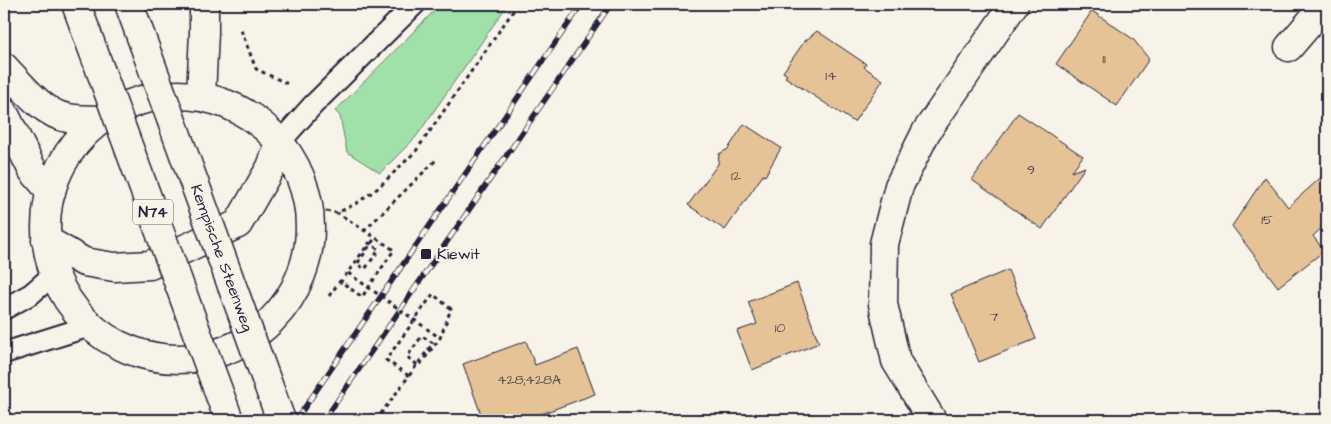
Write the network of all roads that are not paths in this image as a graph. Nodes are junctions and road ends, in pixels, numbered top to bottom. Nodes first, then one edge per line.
1 (76, 4) edge
2 (129, 4) edge
3 (204, 4) edge
4 (415, 4) edge
5 (1014, 4) edge
6 (1320, 4) edge
7 (1289, 47) dead end
8 (4, 67) edge
9 (201, 96) junction
10 (4, 114) edge
11 (100, 120) junction
12 (280, 142) junction
13 (50, 192) junction
14 (46, 240) junction
15 (54, 274) junction
16 (4, 309) edge
17 (90, 326) junction
18 (4, 353) edge
19 (229, 420) edge
20 (281, 420) edge
21 (932, 420) edge

1 - 19 street, N74, bridge
2 - 20 street, Kempische Steenweg, bridge
3 - 9 street
4 - 12 lane
5 - 21 street
6 - 7 street
8 - 11 street
9 - 11 street
9 - 12 street
10 - 13 street
11 - 13 street
12 - 14 street
12 - 17 street
13 - 14 street
14 - 15 street
15 - 16 lane
15 - 17 street
17 - 18 lane

